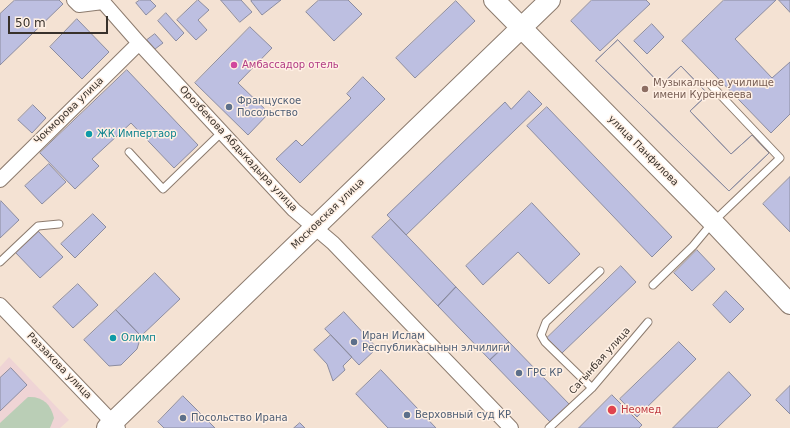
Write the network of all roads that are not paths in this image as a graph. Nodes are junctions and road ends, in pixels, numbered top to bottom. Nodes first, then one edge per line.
1 (74, 0) edge
2 (494, 0) edge
3 (550, 0) edge
4 (105, 1) edge
5 (521, 28) junction
6 (139, 44) junction
7 (710, 84) dead end
8 (222, 132) junction
9 (129, 152) dead end
10 (0, 180) edge
11 (713, 222) junction
12 (59, 224) dead end
13 (315, 227) junction
14 (0, 262) edge
15 (600, 271) dead end
16 (653, 285) dead end
17 (0, 304) edge
18 (790, 304) edge
19 (648, 322) dead end
20 (592, 388) junction
21 (112, 426) edge
22 (511, 428) edge
23 (550, 428) edge

1 - 4 street
2 - 5 main road, улица Панфилова
3 - 5 main road, Московская улица
4 - 6 street, Орозбекова Абдыкадыра улица
5 - 11 main road, улица Панфилова
5 - 13 main road, Московская улица
6 - 8 street, Орозбекова Абдыкадыра улица
6 - 10 street, Чокморова улица
7 - 11 lane
8 - 9 lane
8 - 13 street, Орозбекова Абдыкадыра улица
11 - 16 lane
11 - 18 main road, улица Панфилова
12 - 14 lane
13 - 21 main road, Московская улица
13 - 22 street, Орозбекова Абдыкадыра улица
15 - 20 lane
17 - 21 street, Раззакова улица
19 - 20 lane, Сагынбая улица
20 - 23 lane, Сагынбая улица

